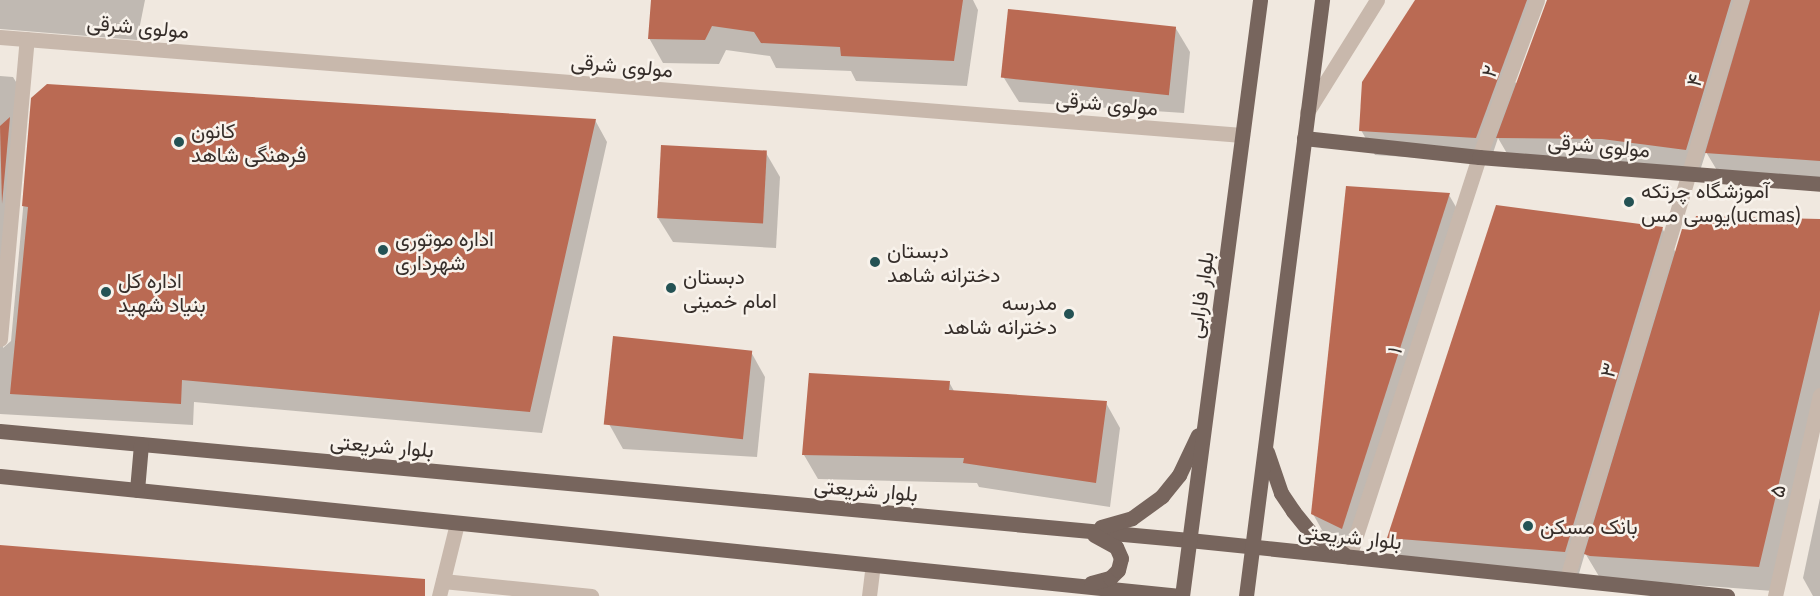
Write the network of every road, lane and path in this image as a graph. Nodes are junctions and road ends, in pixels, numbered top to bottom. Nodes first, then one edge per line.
1 (1260, 0) edge
2 (1322, 0) edge
3 (1377, 0) edge
4 (1537, 0) edge
5 (1741, 0) edge
6 (0, 37) edge
7 (27, 39) junction
8 (1307, 112) junction
9 (1242, 135) junction
10 (1304, 138) junction
11 (1479, 157) junction
12 (1688, 173) junction
13 (1820, 184) edge
14 (0, 339) edge
15 (1820, 395) edge
16 (1205, 422) junction
17 (0, 431) edge
18 (141, 444) junction
19 (1266, 446) junction
20 (0, 476) edge
21 (137, 490) junction
22 (457, 523) junction
23 (1080, 530) junction
24 (1189, 540) junction
25 (1253, 548) junction
26 (1349, 557) junction
27 (873, 565) junction
28 (1568, 578) junction
29 (443, 581) junction
30 (1076, 586) junction
31 (439, 596) edge
32 (591, 596) edge
33 (869, 596) edge
34 (1097, 596) edge
35 (1181, 596) edge
36 (1246, 596) edge
37 (1727, 596) edge
38 (1775, 596) edge

1 - 9 main road, بلوار فارابی
2 - 8 main road
3 - 8 street
4 - 11 street, ۲
5 - 12 street, ۴
6 - 7 street, مولوی شرقی
7 - 9 street, مولوی شرقی
7 - 14 street
8 - 10 main road
9 - 16 main road, بلوار فارابی
10 - 11 main road, مولوی شرقی
10 - 19 main road
11 - 12 main road, مولوی شرقی
11 - 26 street, ۱
12 - 13 main road, مولوی شرقی
12 - 28 street, ۳
15 - 38 street, ۵
16 - 23 main road
16 - 24 main road, بلوار فارابی
17 - 18 main road, بلوار شریعتی
18 - 21 main road
18 - 23 main road, بلوار شریعتی
19 - 25 main road
19 - 26 main road
20 - 21 main road
21 - 22 main road
22 - 27 main road
22 - 29 street
23 - 24 main road, بلوار شریعتی
23 - 30 main road
24 - 25 main road, بلوار شریعتی
24 - 35 main road, بلوار فارابی
25 - 26 main road, بلوار شریعتی
25 - 36 main road
26 - 28 main road, بلوار شریعتی
27 - 30 main road
27 - 33 street
28 - 37 main road, بلوار شریعتی
29 - 31 street
29 - 32 street
30 - 34 main road
30 - 35 main road

